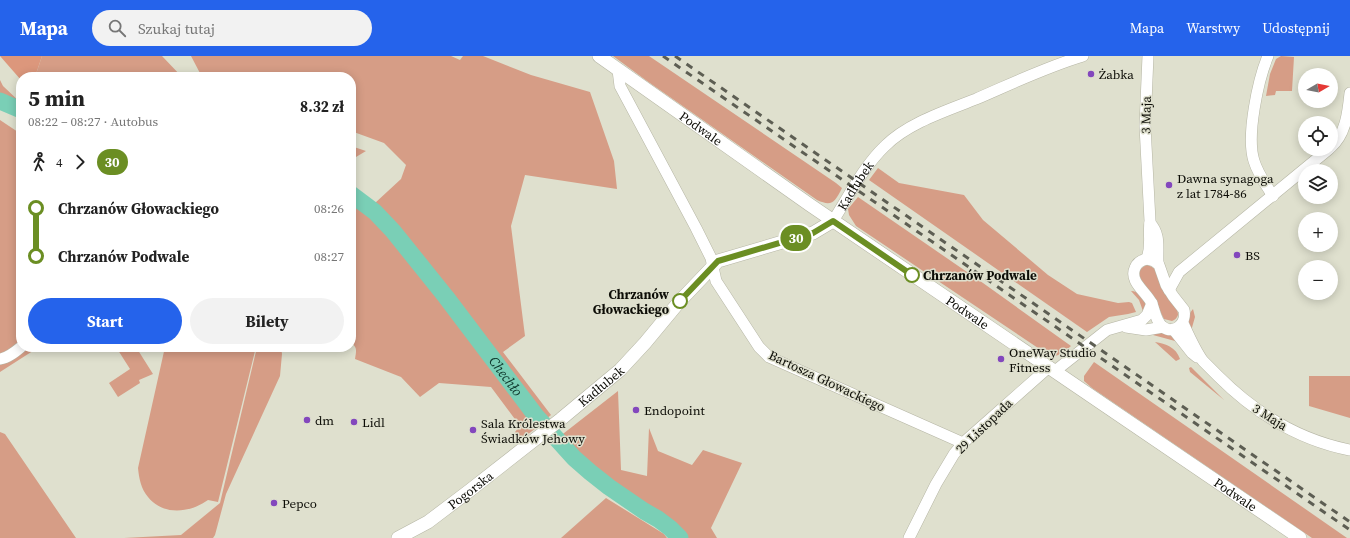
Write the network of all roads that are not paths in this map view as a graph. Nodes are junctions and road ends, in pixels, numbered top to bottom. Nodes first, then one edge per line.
1 (599, 56) edge
2 (1083, 56) edge
3 (1148, 56) edge
4 (1268, 56) edge
5 (618, 70) junction
6 (1350, 93) edge
7 (1349, 114) edge
8 (1338, 138) edge
9 (1320, 156) edge
10 (1273, 196) junction
11 (833, 221) junction
12 (1149, 222) junction
13 (1147, 259) junction
14 (713, 266) junction
15 (1159, 266) junction
16 (1179, 272) junction
17 (1169, 290) junction
18 (1152, 303) junction
19 (1183, 323) junction
20 (1121, 326) junction
21 (1168, 328) junction
22 (16, 350) edge
23 (0, 359) edge
24 (1203, 360) junction
25 (1052, 369) junction
26 (540, 436) joint
27 (963, 443) junction
28 (1350, 450) edge
29 (398, 538) edge
30 (909, 538) edge
31 (1300, 538) edge

1 - 5 street, Podwale
2 - 11 street, Kadłubek
3 - 12 street, 3 Maja
4 - 10 street
5 - 11 street, Podwale
5 - 14 street, Bartosza Głowackiego
6 - 7 street
7 - 8 street
9 - 10 street
10 - 16 street
11 - 14 street, Kadłubek
11 - 25 street, Podwale
12 - 13 street, 3 Maja
12 - 15 street, 3 Maja
13 - 15 street
13 - 18 street, 3 Maja
14 - 26 street, Kadłubek
14 - 27 street, Bartosza Głowackiego
15 - 16 street
15 - 17 street, 3 Maja
16 - 17 street
17 - 19 street, 3 Maja
18 - 20 street, 29 Listopada
18 - 21 street, 3 Maja
19 - 21 street
19 - 24 street, 3 Maja
20 - 21 street
20 - 25 street, 29 Listopada
21 - 24 street, 3 Maja
22 - 23 street
24 - 28 street, 3 Maja
25 - 27 street, 29 Listopada
25 - 31 street, Podwale
26 - 29 street, Pogorska
27 - 30 street, 29 Listopada

